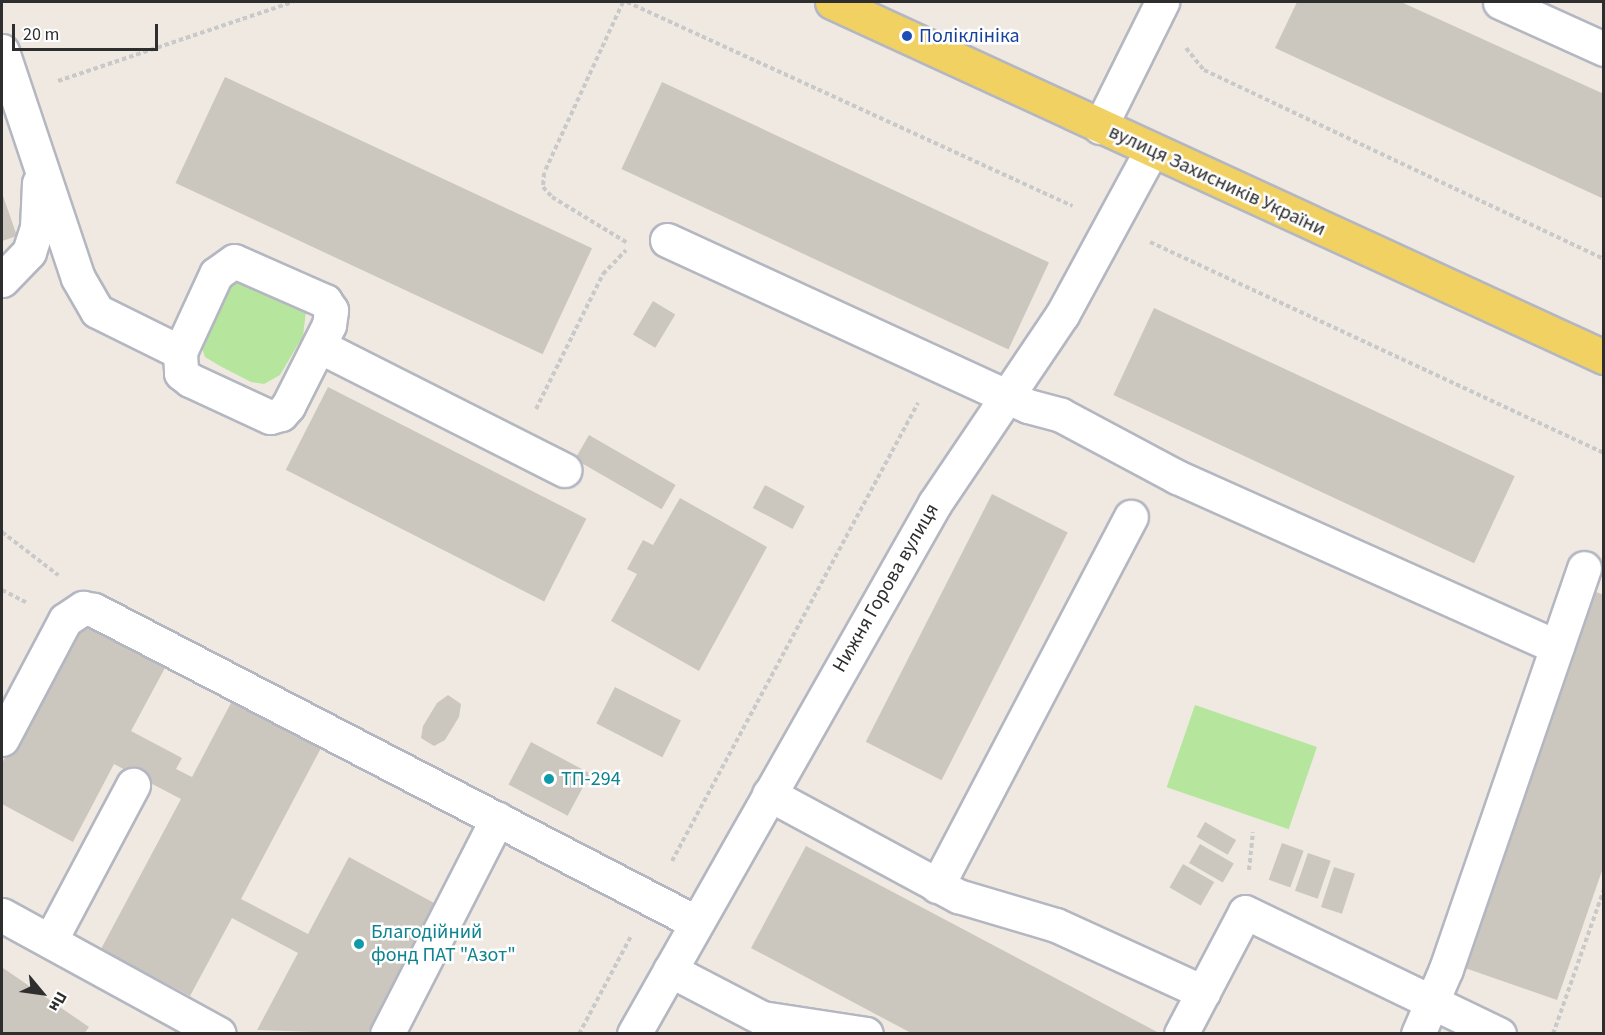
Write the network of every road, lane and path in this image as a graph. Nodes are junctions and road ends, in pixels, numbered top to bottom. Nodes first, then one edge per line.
1 (293, 2) edge
2 (623, 2) edge
3 (832, 2) edge
4 (1500, 2) edge
5 (1156, 16) edge
6 (1604, 49) edge
7 (2, 51) edge
8 (16, 95) junction
9 (1100, 127) junction
10 (1150, 151) junction
11 (39, 163) junction
12 (667, 240) dead end
13 (1604, 259) edge
14 (2, 280) edge
15 (318, 346) junction
16 (180, 352) junction
17 (1604, 357) edge
18 (938, 365) junction
19 (1009, 397) junction
20 (518, 446) junction
21 (566, 470) dead end
22 (1131, 517) dead end
23 (2, 532) edge
24 (1584, 568) dead end
25 (73, 612) junction
26 (1557, 647) junction
27 (2, 739) edge
28 (133, 785) dead end
29 (769, 794) junction
30 (497, 819) junction
31 (937, 886) junction
32 (1604, 889) edge
33 (651, 899) junction
34 (2, 915) edge
35 (697, 923) junction
36 (50, 941) junction
37 (670, 969) junction
38 (1203, 992) junction
39 (1433, 1003) junction
40 (219, 1034) edge
41 (387, 1034) edge
42 (579, 1034) edge
43 (634, 1034) edge
44 (866, 1034) edge
45 (1181, 1034) edge
46 (1418, 1034) edge
47 (1499, 1034) edge
48 (1553, 1034) edge

1 - 8 path
2 - 20 path
3 - 9 main road, вулиця Захисників України
4 - 6 street
5 - 9 street
5 - 13 path
7 - 8 street
8 - 11 street
9 - 10 main road, вулиця Захисників України
10 - 17 main road, вулиця Захисників України
10 - 19 street, Нижня Горова вулиця
11 - 14 street
11 - 16 street
12 - 18 street
15 - 16 street
15 - 16 street
15 - 20 street
18 - 19 street
18 - 33 path
19 - 26 street
19 - 29 street, Нижня Горова вулиця
20 - 21 street
22 - 31 street
23 - 25 path
24 - 26 street
25 - 27 street
25 - 30 street
26 - 39 street
28 - 36 street
29 - 31 street
29 - 35 street, Нижня Горова вулиця
30 - 33 street
30 - 41 street
31 - 38 street
32 - 48 path
33 - 35 street
33 - 42 path
34 - 36 street
35 - 37 street, Нижня Горова вулиця
36 - 40 street
37 - 43 street, Нижня Горова вулиця
37 - 44 street
38 - 39 street
38 - 45 street
39 - 46 street
39 - 47 street

